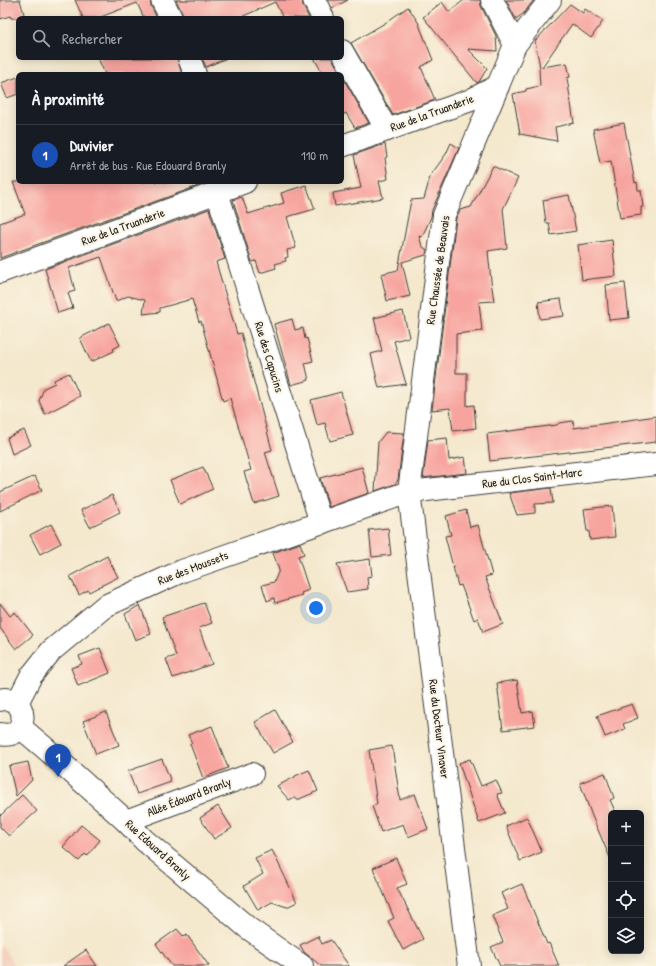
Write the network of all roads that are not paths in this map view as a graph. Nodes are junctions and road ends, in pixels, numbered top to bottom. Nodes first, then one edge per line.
1 (162, 0) edge
2 (314, 0) edge
3 (492, 0) edge
4 (550, 0) edge
5 (170, 16) edge
6 (322, 16) edge
7 (515, 45) junction
8 (344, 55) edge
9 (190, 60) edge
10 (194, 72) edge
11 (498, 86) junction
12 (387, 130) junction
13 (344, 145) edge
14 (237, 184) edge
15 (217, 192) junction
16 (0, 272) edge
17 (656, 464) edge
18 (409, 492) junction
19 (321, 522) junction
20 (8, 701) edge
21 (10, 730) edge
22 (252, 774) dead end
23 (126, 821) junction
24 (302, 966) edge
25 (469, 966) edge

1 - 5 street
2 - 6 street
3 - 7 street
4 - 7 street, Rue Chaussée de Beauvais
7 - 11 street, Rue Chaussée de Beauvais
8 - 12 street
9 - 10 street
11 - 12 street, Rue de la Truanderie
11 - 18 street, Rue Chaussée de Beauvais
12 - 13 street, Rue de la Truanderie
14 - 15 street, Rue de la Truanderie
15 - 16 street, Rue de la Truanderie
15 - 19 street, Rue des Capucins
17 - 18 street, Rue du Clos Saint-Marc
18 - 19 street, Rue des Moussets
18 - 25 street, Rue du Docteur Vinaver
19 - 20 street, Rue des Moussets
20 - 21 street
21 - 23 street, Rue Edouard Branly
22 - 23 street, Allée Édouard Branly
23 - 24 street, Rue Edouard Branly

